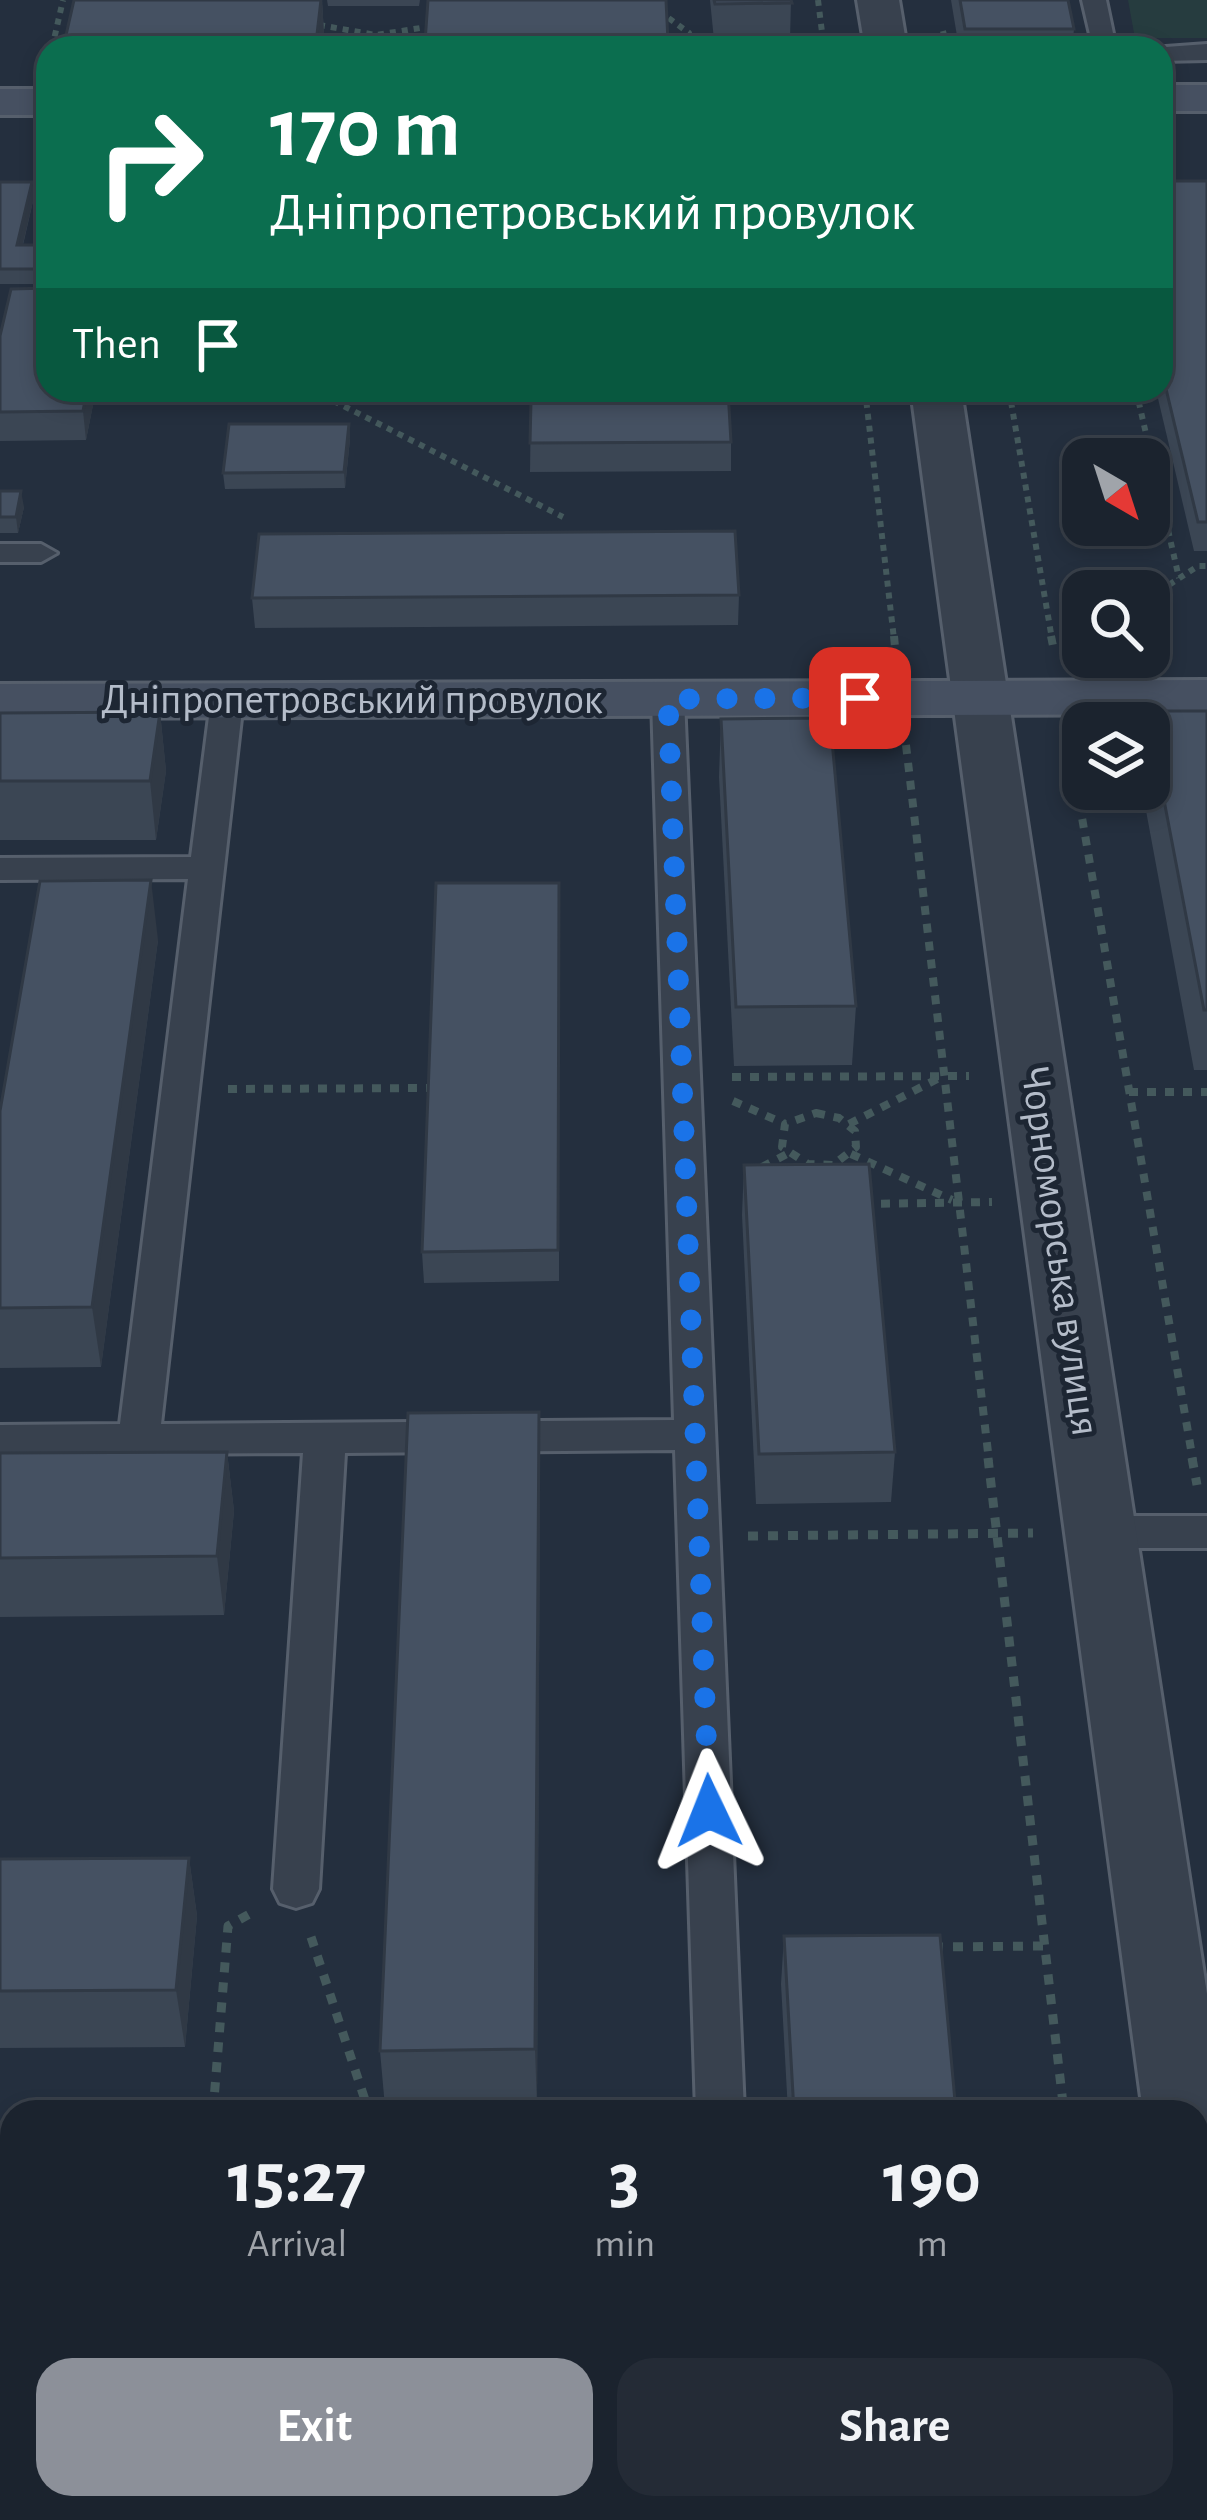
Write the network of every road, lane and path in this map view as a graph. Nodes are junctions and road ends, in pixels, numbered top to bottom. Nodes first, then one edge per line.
1 (63, 0) edge
2 (818, 0) edge
3 (878, 0) edge
4 (1094, 0) edge
5 (659, 10) edge
6 (452, 19) edge
7 (310, 22) edge
8 (410, 33) junction
9 (342, 34) joint
10 (55, 36) edge
11 (410, 36) edge
12 (689, 36) edge
13 (822, 36) edge
14 (884, 36) edge
15 (1101, 36) edge
16 (1207, 52) edge
17 (1173, 53) edge
18 (1173, 98) edge
19 (1207, 98) edge
20 (0, 102) edge
21 (36, 102) edge
22 (336, 402) edge
23 (866, 402) edge
24 (938, 402) edge
25 (1011, 402) edge
26 (1139, 402) edge
27 (563, 517) dead end
28 (0, 553) edge
29 (41, 553) dead end
30 (1207, 566) edge
31 (1179, 578) junction
32 (1170, 584) edge
33 (896, 660) dead end
34 (1055, 660) dead end
35 (1207, 697) edge
36 (981, 698) junction
37 (668, 699) junction
38 (0, 701) edge
39 (227, 701) junction
40 (904, 736) dead end
41 (1081, 810) edge
42 (208, 868) junction
43 (0, 869) edge
44 (1035, 1075) junction
45 (944, 1076) junction
46 (682, 1078) junction
47 (431, 1088) edge
48 (182, 1090) junction
49 (1129, 1092) junction
50 (1207, 1092) edge
51 (849, 1124) junction
52 (851, 1154) junction
53 (1053, 1202) junction
54 (959, 1203) junction
55 (845, 1204) edge
56 (695, 1435) junction
57 (326, 1437) junction
58 (140, 1438) junction
59 (0, 1439) edge
60 (1101, 1532) junction
61 (1206, 1532) edge
62 (997, 1534) junction
63 (699, 1536) junction
64 (296, 1889) joint
65 (228, 1926) dead end
66 (1045, 1946) junction
67 (927, 1947) edge
68 (1188, 2005) edge
69 (214, 2100) edge
70 (365, 2100) edge
71 (720, 2100) edge
72 (1063, 2100) edge
73 (1184, 2100) edge

1 - 10 path
2 - 13 path
3 - 14 street
4 - 15 lane
5 - 12 path
6 - 8 path
7 - 9 path
8 - 9 path
8 - 11 path
16 - 17 lane
18 - 19 main road
20 - 21 main road
22 - 27 path
23 - 33 path
24 - 36 street, Чорноморська вулиця
25 - 34 path
26 - 31 path
28 - 29 lane
30 - 31 path
31 - 32 path
35 - 36 main road, Дніпропетровський провулок
36 - 37 main road, Дніпропетровський провулок
36 - 44 street, Чорноморська вулиця
37 - 39 main road, Дніпропетровський провулок
37 - 46 lane
38 - 39 main road, Дніпропетровський провулок
39 - 42 lane
40 - 45 path
41 - 49 path
42 - 43 lane
42 - 48 lane
44 - 45 path
44 - 53 street, Чорноморська вулиця
45 - 46 path
45 - 51 path
45 - 54 path
46 - 56 lane
47 - 48 path
48 - 58 lane
49 - 50 path
49 - 61 path
51 - 52 path
51 - 52 path
52 - 54 path
53 - 54 path
53 - 60 street, Чорноморська вулиця
54 - 55 path
54 - 62 path
56 - 57 lane
56 - 63 lane
57 - 58 lane
57 - 64 lane
58 - 59 lane
60 - 61 lane
60 - 62 path
60 - 68 street, Чорноморська вулиця
62 - 63 path
62 - 66 path
63 - 71 lane
64 - 70 path
65 - 69 path
66 - 67 path
66 - 72 path
68 - 73 street, Чорноморська вулиця

